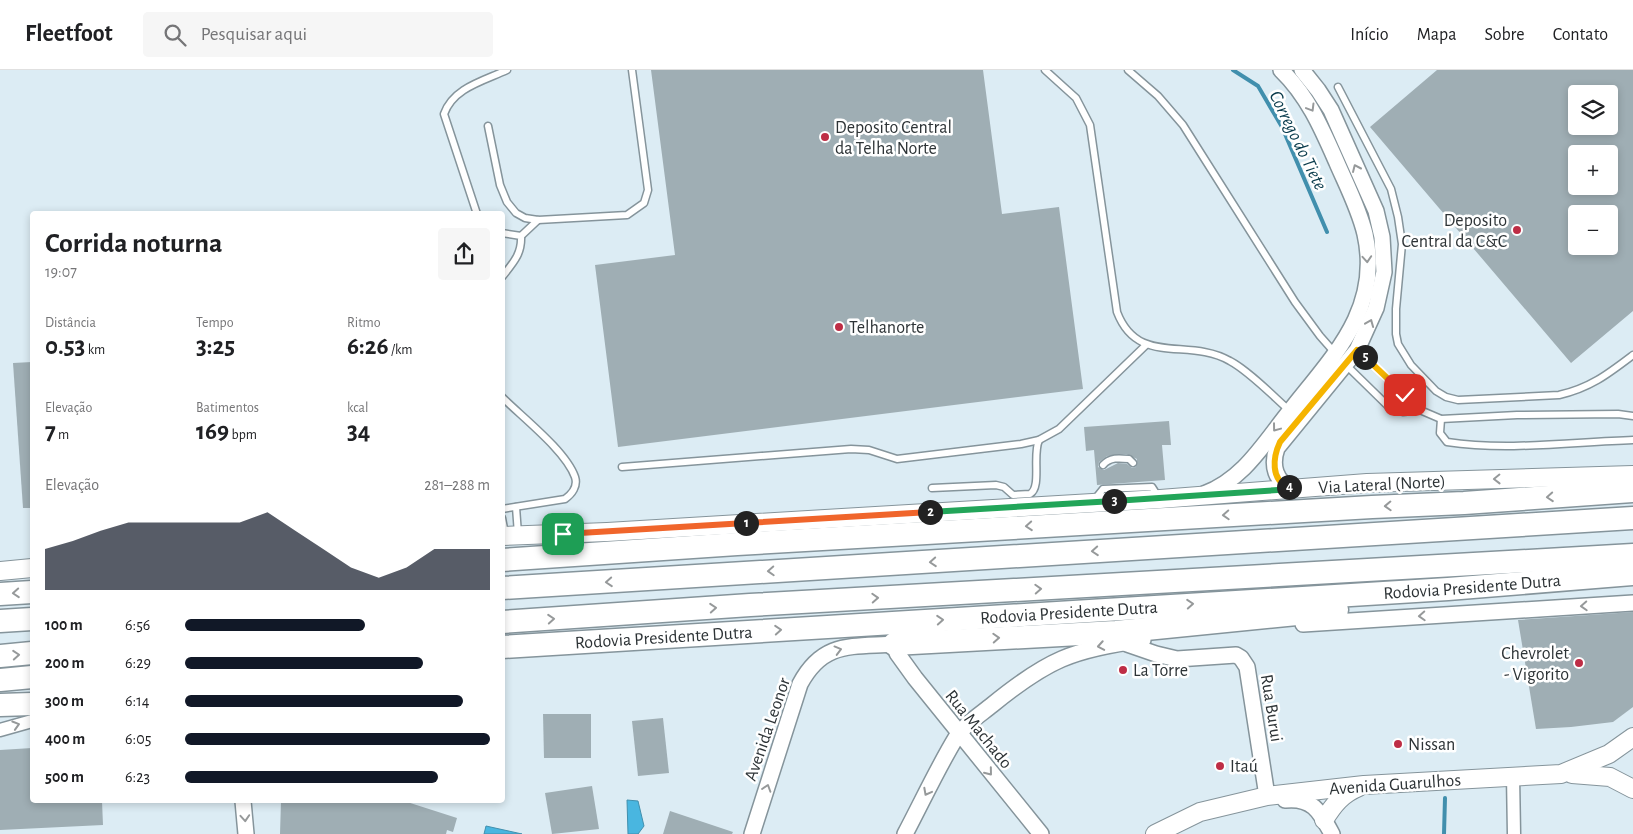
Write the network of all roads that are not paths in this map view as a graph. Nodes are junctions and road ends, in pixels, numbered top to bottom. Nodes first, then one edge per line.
1 (507, 70) edge
2 (632, 70) edge
3 (1045, 70) edge
4 (1128, 70) edge
5 (1281, 70) edge
6 (1302, 70) edge
7 (1338, 87) dead end
8 (488, 126) dead end
9 (476, 211) edge
10 (538, 220) junction
11 (505, 233) edge
12 (521, 236) junction
13 (505, 273) edge
14 (1146, 345) junction
15 (1357, 350) junction
16 (1633, 356) edge
17 (1340, 359) junction
18 (505, 400) edge
19 (1420, 410) junction
20 (1290, 411) junction
21 (1633, 416) edge
22 (1441, 420) junction
23 (1039, 440) junction
24 (1633, 440) edge
25 (1133, 464) dead end
26 (1103, 465) dead end
27 (622, 467) dead end
28 (1633, 475) edge
29 (1144, 482) dead end
30 (932, 488) dead end
31 (1293, 489) junction
32 (1633, 491) edge
33 (1156, 493) junction
34 (1197, 496) junction
35 (516, 507) junction
36 (505, 509) edge
37 (1633, 511) edge
38 (1633, 518) edge
39 (1061, 524) junction
40 (508, 536) edge
41 (1633, 555) edge
42 (505, 560) edge
43 (30, 568) edge
44 (0, 571) edge
45 (1633, 574) edge
46 (505, 588) edge
47 (1448, 588) junction
48 (30, 592) edge
49 (0, 594) edge
50 (1633, 603) edge
51 (30, 619) edge
52 (0, 621) edge
53 (505, 622) edge
54 (1123, 643) junction
55 (894, 644) junction
56 (505, 648) edge
57 (30, 653) edge
58 (0, 656) edge
59 (30, 678) edge
60 (0, 680) edge
61 (30, 704) edge
62 (0, 705) edge
63 (30, 722) edge
64 (0, 730) edge
65 (958, 734) junction
66 (1633, 737) edge
67 (1561, 774) junction
68 (1513, 776) junction
69 (1364, 785) junction
70 (1633, 789) edge
71 (1267, 796) junction
72 (1249, 799) junction
73 (243, 803) edge
74 (1328, 827) edge
75 (246, 834) edge
76 (752, 834) edge
77 (905, 834) edge
78 (1041, 834) edge
79 (1155, 834) edge
80 (1514, 834) edge

1 - 9 lane
2 - 10 lane
3 - 14 lane
4 - 17 lane
5 -> 17 street
15 -> 6 street
7 - 16 lane
8 - 10 lane
10 - 12 lane
11 - 12 lane
12 - 13 lane
14 - 20 lane
14 - 23 lane
15 - 17 street
15 - 19 lane
17 - 19 lane
17 - 20 street
17 - 31 street
18 - 35 lane
19 - 22 lane
20 -> 34 street
21 - 22 lane
22 - 24 lane
23 - 27 lane
23 - 30 lane
25 - 26 lane
28 -> 31 main road, Via Lateral (Norte)
29 - 33 lane
31 - 34 main road, Via Lateral (Norte)
32 -> 39 highway
33 - 34 main road, Via Lateral (Norte)
33 - 40 main road, Via Lateral (Norte)
35 - 36 lane
35 - 40 lane
37 - 39 highway
38 -> 46 highway
39 -> 42 highway
53 -> 41 highway, Rodovia Presidente Dutra
43 - 44 main road
45 - 47 highway, Rodovia Presidente Dutra
55 -> 47 highway
56 -> 47 highway, Rodovia Presidente Dutra
48 -> 49 highway
50 -> 54 street
51 - 52 highway
54 -> 65 street
54 - 71 street, Rua Burui
55 - 65 street, Rua Machado
76 -> 55 street, Avenida Leonor
58 -> 57 highway
59 - 60 highway
61 - 62 highway
64 -> 63 street
65 -> 77 street
65 -> 78 street, Rua Machado
66 - 67 main road, Avenida Guarulhos
67 - 68 main road, Avenida Guarulhos
67 - 70 main road
68 - 69 main road, Avenida Guarulhos
68 - 80 street
69 - 71 main road, Avenida Guarulhos
69 - 74 main road
71 - 72 main road, Avenida Guarulhos
72 - 74 street
72 - 79 main road, Avenida Guarulhos
73 -> 75 street

